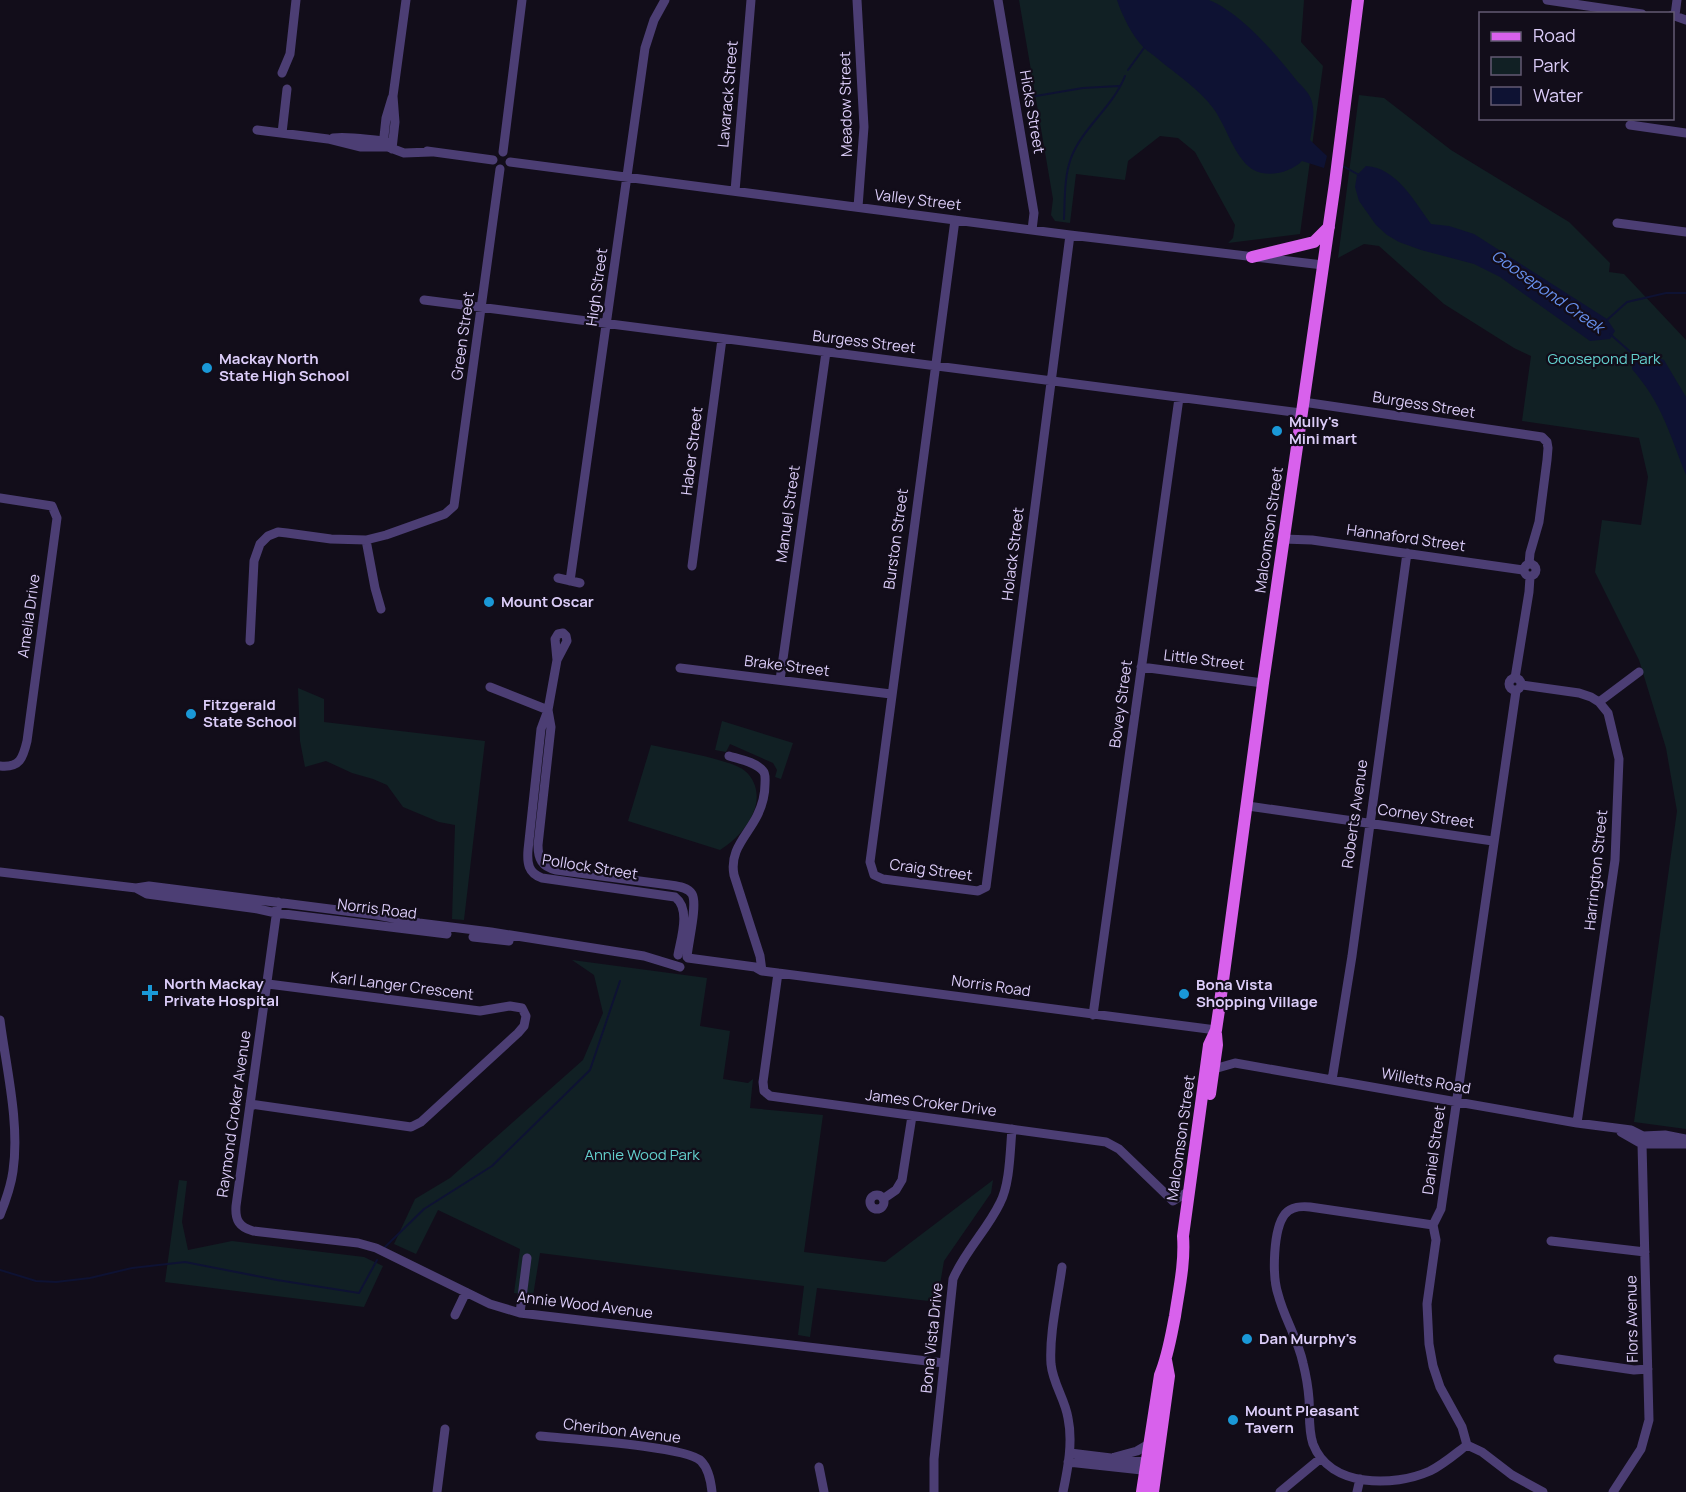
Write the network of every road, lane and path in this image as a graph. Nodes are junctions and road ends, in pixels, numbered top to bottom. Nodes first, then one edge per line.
1 (296, 0) edge
2 (406, 0) edge
3 (522, 0) edge
4 (664, 0) edge
5 (751, 0) edge
6 (857, 0) edge
7 (998, 0) edge
8 (1358, 0) edge
9 (1547, 0) edge
10 (1677, 0) edge
11 (1628, 12) edge
12 (1674, 15) edge
13 (1686, 20) edge
14 (282, 73) dead end
15 (287, 89) dead end
16 (1630, 125) dead end
17 (256, 130) dead end
18 (282, 133) junction
19 (1686, 133) edge
20 (387, 145) junction
21 (502, 152) junction
22 (493, 160) junction
23 (510, 162) junction
24 (500, 170) junction
25 (627, 177) junction
26 (735, 191) junction
27 (858, 207) junction
28 (955, 220) junction
29 (1617, 223) dead end
30 (1329, 227) junction
31 (1032, 230) junction
32 (1686, 232) edge
33 (1070, 235) junction
34 (1252, 257) junction
35 (1323, 265) junction
36 (424, 300) dead end
37 (482, 308) junction
38 (607, 324) junction
39 (722, 339) junction
40 (826, 352) junction
41 (934, 366) junction
42 (1050, 381) junction
43 (1179, 398) junction
44 (1302, 407) junction
45 (1542, 437) joint
46 (0, 498) edge
47 (1283, 539) junction
48 (366, 540) junction
49 (1407, 553) junction
50 (692, 566) dead end
51 (1527, 570) junction
52 (558, 578) dead end
53 (570, 581) junction
54 (580, 583) dead end
55 (381, 609) dead end
56 (250, 641) dead end
57 (557, 660) dead end
58 (1141, 667) junction
59 (680, 668) dead end
60 (1639, 672) dead end
61 (780, 680) junction
62 (1263, 683) junction
63 (1518, 684) junction
64 (490, 687) dead end
65 (891, 694) junction
66 (1599, 702) junction
67 (548, 710) junction
68 (729, 756) dead end
69 (0, 766) edge
70 (1248, 806) junction
71 (1368, 824) junction
72 (535, 829) junction
73 (1493, 841) junction
74 (539, 856) junction
75 (527, 858) junction
76 (870, 862) joint
77 (0, 872) edge
78 (555, 875) junction
79 (988, 876) joint
80 (136, 888) junction
81 (659, 888) junction
82 (683, 888) junction
83 (677, 898) junction
84 (278, 902) junction
85 (276, 913) junction
86 (366, 918) junction
87 (685, 935) junction
88 (644, 956) junction
89 (682, 956) junction
90 (681, 967) junction
91 (762, 971) junction
92 (778, 973) junction
93 (268, 984) junction
94 (1093, 1015) junction
95 (0, 1020) edge
96 (1216, 1030) junction
97 (1214, 1069) junction
98 (1332, 1080) junction
99 (1456, 1102) junction
100 (250, 1104) junction
101 (912, 1116) junction
102 (1577, 1123) junction
103 (1012, 1129) junction
104 (1686, 1139) edge
105 (1642, 1140) junction
106 (1686, 1144) edge
107 (1189, 1191) junction
108 (883, 1199) dead end
109 (0, 1215) edge
110 (239, 1224) joint
111 (1433, 1225) junction
112 (1551, 1241) dead end
113 (1184, 1252) junction
114 (1645, 1252) junction
115 (527, 1258) dead end
116 (1062, 1267) dead end
117 (466, 1292) junction
118 (520, 1313) junction
119 (455, 1315) dead end
120 (1558, 1359) dead end
121 (1166, 1360) junction
122 (944, 1363) junction
123 (1648, 1369) junction
124 (445, 1429) dead end
125 (540, 1436) dead end
126 (1149, 1444) junction
127 (1467, 1444) junction
128 (1069, 1457) junction
129 (1110, 1458) junction
130 (1321, 1458) junction
131 (819, 1467) dead end
132 (1151, 1467) junction
133 (1360, 1479) junction
134 (437, 1492) edge
135 (712, 1492) edge
136 (824, 1492) edge
137 (934, 1492) edge
138 (1063, 1492) edge
139 (1142, 1492) edge
140 (1153, 1492) edge
141 (1280, 1492) edge
142 (1357, 1492) edge
143 (1543, 1492) edge
144 (1613, 1492) edge

1 - 14 street
2 - 20 street
3 - 21 street
4 - 25 street, High Street
5 - 26 street, Lavarack Street
6 - 27 street, Meadow Street
7 - 31 street, Hicks Street
8 - 30 main road, Malcomson Street
9 - 11 street
10 - 12 street
12 - 13 street
15 - 18 street
16 - 19 street
17 - 18 street
18 - 20 street
20 - 22 street
21 - 22 street
21 - 23 street
22 - 24 street
23 - 24 street
23 - 25 street, Valley Street
24 - 37 street, Green Street
25 - 26 street, Valley Street
25 - 38 street, High Street
26 - 27 street, Valley Street
27 - 28 street, Valley Street
28 - 31 street, Valley Street
28 - 41 street, Burston Street
29 - 32 street
30 - 34 main road
30 - 35 main road, Malcomson Street
31 - 33 street, Valley Street
33 - 34 street, Valley Street
33 - 42 street, Holack Street
34 - 35 street, Valley Street
35 - 44 main road, Malcomson Street
36 - 37 street, Burgess Street
37 - 38 street, Burgess Street
37 - 48 street, Green Street
38 - 39 street, Burgess Street
38 - 53 street, High Street
39 - 40 street, Burgess Street
39 - 50 street, Haber Street
40 - 41 street, Burgess Street
40 - 61 street, Manuel Street
41 - 42 street, Burgess Street
41 - 65 street, Burston Street
42 - 43 street, Burgess Street
42 - 79 street, Holack Street
43 - 44 street, Burgess Street
43 - 58 street, Bovey Street
44 - 45 street, Burgess Street
44 - 47 main road, Malcomson Street
45 - 51 street, Daniel Street
46 - 69 street, Amelia Drive
47 - 49 street, Hannaford Street
47 - 62 main road, Malcomson Street
48 - 55 street
48 - 56 street
49 - 51 street, Hannaford Street
49 - 71 street, Roberts Avenue
51 - 63 street, Daniel Street
52 - 53 street
53 - 54 street
57 - 67 street, Pollock Street
58 - 62 street, Little Street
58 - 94 street, Bovey Street
59 - 61 street, Brake Street
60 - 66 street
61 - 65 street, Brake Street
62 - 70 main road, Malcomson Street
63 - 66 street
63 - 73 street, Daniel Street
64 - 67 street
65 - 76 street, Burston Street
66 - 102 street, Harrington Street
67 - 72 street, Pollock Street
68 - 91 street
70 - 71 street, Corney Street
70 - 96 main road, Malcomson Street
71 - 73 street, Corney Street
71 - 98 street, Roberts Avenue
72 - 74 street, Pollock Street
72 - 75 street, Pollock Street
73 - 99 street, Daniel Street
74 - 75 street
74 - 78 street, Pollock Street
75 - 78 street, Pollock Street
76 - 79 street, Craig Street
77 - 80 street, Norris Road
78 - 81 street, Pollock Street
80 - 84 street, Norris Road
80 - 85 street, Norris Road
81 - 82 street, Pollock Street
81 - 83 street, Pollock Street
82 - 83 street
82 - 87 street
83 - 87 street
84 - 85 street, Raymond Croker Avenue
84 - 86 street, Norris Road
85 - 86 street, Norris Road
85 - 93 street, Raymond Croker Avenue
86 - 88 street, Norris Road
87 - 89 street
88 - 89 street, Norris Road
88 - 90 street, Norris Road
89 - 90 street
89 - 91 street, Norris Road
90 - 91 street, Norris Road
91 - 92 street, Norris Road
92 - 94 street, Norris Road
92 - 101 street, James Croker Drive
93 - 100 street, Raymond Croker Avenue
93 - 100 street, Karl Langer Crescent
94 - 96 street, Norris Road
95 - 109 street
96 - 97 main road, Malcomson Street
96 - 107 main road, Malcomson Street
97 - 98 street, Willetts Road
97 - 113 main road, Malcomson Street
98 - 99 street, Willetts Road
99 - 102 street, Willetts Road
99 - 111 street, Daniel Street
100 - 110 street, Raymond Croker Avenue
101 - 103 street, James Croker Drive
101 - 108 street
102 - 105 street, Willetts Road
103 - 107 street, James Croker Drive
103 - 122 street, Bona Vista Drive
104 - 105 street, Willetts Road
105 - 106 street, Willetts Road
105 - 114 street, Flors Avenue
107 - 113 main road, Malcomson Street
110 - 117 street, Annie Wood Avenue
111 - 127 street, Daniel Street
111 - 130 street
112 - 114 street
113 - 121 main road, Malcomson Street
114 - 123 street, Flors Avenue
115 - 118 street
116 - 128 street
117 - 118 street, Annie Wood Avenue
117 - 119 street
118 - 122 street, Annie Wood Avenue
120 - 123 street
121 - 126 main road, Malcomson Street
121 - 132 main road, Malcomson Street
122 - 137 street, Bona Vista Drive
123 - 144 street, Flors Avenue
124 - 134 street
125 - 135 street, Cheribon Avenue
126 - 129 street
126 - 132 main road, Malcomson Street
127 - 133 street
127 - 143 street
128 - 129 street
128 - 132 street
128 - 138 street
129 - 132 street
130 - 133 street
130 - 141 street
131 - 136 street
132 - 139 main road, Malcomson Street
132 - 140 main road, Malcomson Street
133 - 142 street

